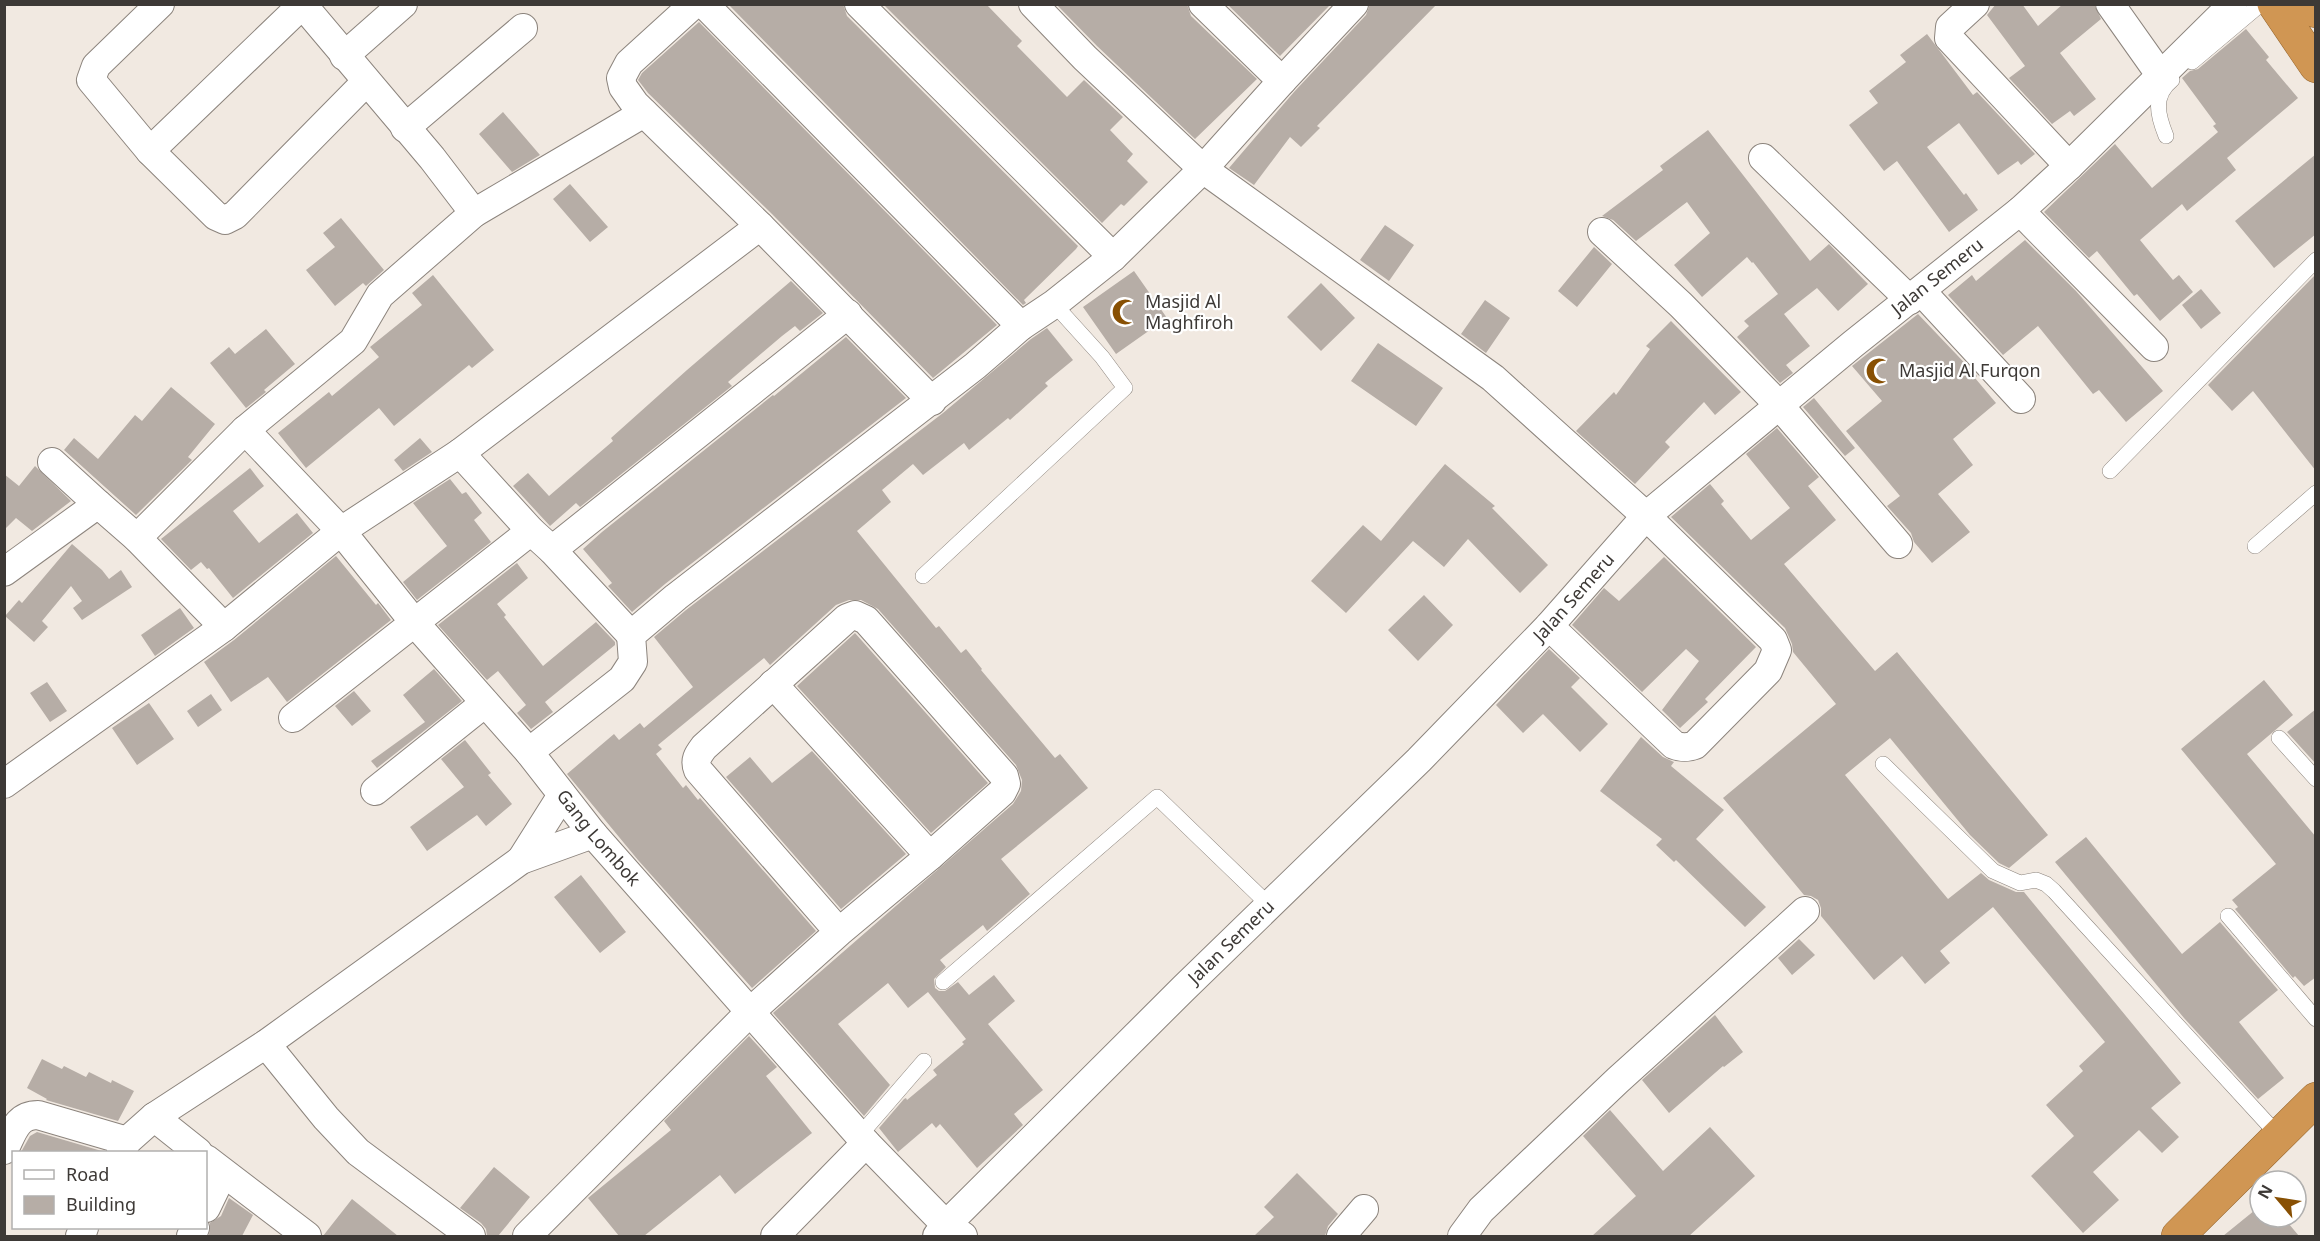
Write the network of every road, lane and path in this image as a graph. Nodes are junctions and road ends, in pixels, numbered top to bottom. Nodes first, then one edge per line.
1 (160, 4) edge
2 (403, 4) edge
3 (694, 4) edge
4 (704, 4) edge
5 (859, 4) edge
6 (1033, 4) edge
7 (1203, 4) edge
8 (1354, 4) edge
9 (1975, 4) edge
10 (2110, 4) edge
11 (2233, 4) edge
12 (2261, 4) edge
13 (2274, 4) edge
14 (2311, 4) edge
15 (302, 5) edge
16 (2316, 11) edge
17 (523, 28) dead end
18 (344, 56) junction
19 (2316, 66) edge
20 (2161, 76) junction
21 (1282, 81) junction
22 (366, 82) junction
23 (644, 113) junction
24 (2166, 136) dead end
25 (418, 143) junction
26 (150, 151) junction
27 (1763, 158) dead end
28 (2069, 166) junction
29 (1203, 169) junction
30 (2020, 211) junction
31 (474, 213) junction
32 (760, 226) junction
33 (1602, 232) dead end
34 (1113, 258) junction
35 (2316, 260) edge
36 (1916, 296) junction
37 (1054, 304) junction
38 (848, 314) junction
39 (1021, 326) junction
40 (2154, 347) dead end
41 (2021, 399) dead end
42 (932, 401) junction
43 (1779, 405) junction
44 (245, 430) junction
45 (460, 453) junction
46 (52, 462) dead end
47 (2110, 471) dead end
48 (2316, 494) edge
49 (98, 504) junction
50 (1646, 516) junction
51 (341, 531) junction
52 (531, 531) junction
53 (137, 538) junction
54 (1898, 544) dead end
55 (2255, 546) dead end
56 (552, 550) junction
57 (4, 572) edge
58 (923, 576) dead end
59 (414, 622) junction
60 (1549, 626) junction
61 (224, 627) junction
62 (631, 635) junction
63 (773, 684) junction
64 (485, 703) junction
65 (293, 718) dead end
66 (2279, 738) dead end
67 (529, 752) junction
68 (1883, 764) dead end
69 (2316, 779) edge
70 (4, 784) edge
71 (375, 791) dead end
72 (561, 795) junction
73 (593, 834) junction
74 (930, 856) junction
75 (521, 860) junction
76 (1269, 905) junction
77 (1805, 910) dead end
78 (2228, 916) dead end
79 (838, 932) junction
80 (943, 982) dead end
81 (750, 1012) junction
82 (2316, 1019) edge
83 (266, 1044) junction
84 (924, 1061) dead end
85 (2316, 1099) edge
86 (154, 1117) junction
87 (2278, 1135) junction
88 (863, 1139) junction
89 (124, 1147) edge
90 (4, 1150) edge
91 (197, 1151) edge
92 (214, 1166) edge
93 (207, 1203) edge
94 (1364, 1209) dead end
95 (948, 1232) edge
96 (307, 1236) edge
97 (471, 1236) edge
98 (528, 1236) edge
99 (775, 1236) edge
100 (1341, 1236) edge
101 (1462, 1236) edge
102 (2178, 1236) edge

1 - 26 street
2 - 18 street
3 - 23 street
4 - 39 street
5 - 34 street
6 - 29 street
7 - 21 street
8 - 21 street
9 - 28 street
10 - 20 street
11 - 20 street, Jalan Semeru
12 - 24 lane
13 - 19 highway
14 - 16 highway
15 - 18 street
15 - 26 street
17 - 25 street
18 - 22 street
20 - 28 street, Jalan Semeru
21 - 29 street
22 - 25 street
22 - 26 street
23 - 31 street
23 - 32 street
25 - 31 street
27 - 36 street
28 - 30 street, Jalan Semeru
29 - 34 street
29 - 50 street
30 - 36 street, Jalan Semeru
30 - 40 street
31 - 44 street
32 - 38 street
32 - 45 street
33 - 43 street
34 - 37 street
35 - 47 lane
36 - 41 street
36 - 43 street, Jalan Semeru
37 - 39 street
37 - 58 lane
38 - 42 street
38 - 56 street
39 - 42 street
42 - 62 street
43 - 50 street, Jalan Semeru
43 - 54 street
44 - 51 street, Gang Lombok
44 - 53 street
45 - 51 street
45 - 52 street
46 - 49 street
48 - 55 lane
49 - 53 street
49 - 57 street
50 - 60 street, Jalan Semeru
50 - 60 street
51 - 59 street, Gang Lombok
51 - 61 street
52 - 56 street
52 - 59 street
53 - 61 street
56 - 62 street
59 - 64 street, Gang Lombok
59 - 65 street
60 - 76 street, Jalan Semeru
61 - 70 street
62 - 67 street
63 - 74 street
63 - 74 street
63 - 79 street
64 - 67 street, Gang Lombok
64 - 71 street
66 - 69 lane
67 - 72 street, Gang Lombok
68 - 87 lane
72 - 73 street, Gang Lombok
72 - 75 street
73 - 75 street
73 - 81 street, Gang Lombok
74 - 79 street
75 - 83 street
76 - 80 lane
76 - 95 street, Jalan Semeru
77 - 101 street
78 - 82 lane
79 - 81 street
81 - 88 street, Gang Lombok
81 - 98 street
83 - 86 street
83 - 97 street
84 - 88 lane
85 - 87 highway
86 - 89 street
86 - 91 street
87 - 102 highway
88 - 95 street, Gang Lombok
88 - 99 street
89 - 90 street
92 - 93 street
92 - 96 street
94 - 100 street

